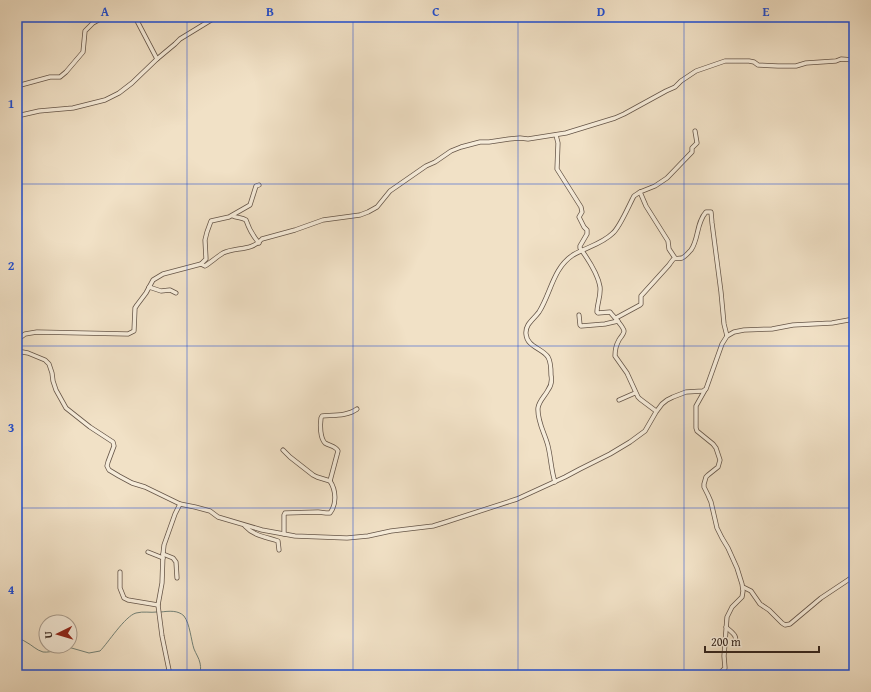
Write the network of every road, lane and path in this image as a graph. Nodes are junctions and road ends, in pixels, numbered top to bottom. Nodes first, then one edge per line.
1 (104, 17) edge
2 (134, 17) edge
3 (216, 17) edge
4 (157, 59) junction
5 (854, 60) edge
6 (17, 86) edge
7 (17, 116) edge
8 (695, 131) dead end
9 (556, 135) junction
10 (259, 185) dead end
11 (640, 192) junction
12 (233, 216) junction
13 (259, 243) junction
14 (582, 251) junction
15 (675, 258) junction
16 (201, 264) junction
17 (149, 287) junction
18 (176, 293) dead end
19 (579, 315) dead end
20 (617, 319) junction
21 (854, 319) edge
22 (727, 336) junction
23 (17, 340) edge
24 (17, 351) edge
25 (706, 389) junction
26 (635, 393) junction
27 (619, 400) dead end
28 (357, 409) dead end
29 (656, 411) junction
30 (284, 450) dead end
31 (330, 481) junction
32 (555, 482) junction
33 (180, 504) junction
34 (244, 525) junction
35 (284, 534) junction
36 (279, 550) dead end
37 (148, 552) dead end
38 (163, 556) junction
39 (120, 572) dead end
40 (854, 576) edge
41 (177, 578) dead end
42 (743, 587) junction
43 (158, 605) junction
44 (726, 627) junction
45 (735, 644) dead end
46 (170, 675) edge
47 (718, 675) edge

1 - 6 street
2 - 4 street
3 - 4 street
4 - 7 street
5 - 9 street
8 - 11 street
9 - 13 street
9 - 14 street
10 - 12 street
11 - 14 street
11 - 15 street
12 - 13 street
12 - 16 street
13 - 16 street
14 - 20 street
14 - 32 street
15 - 20 street
15 - 22 street
16 - 17 street
17 - 18 street
17 - 23 street
19 - 20 street
20 - 26 street
21 - 22 street
22 - 25 street
24 - 33 street
25 - 29 street
25 - 42 street
26 - 27 street
26 - 29 street
28 - 31 street
29 - 32 street
30 - 31 street
31 - 35 street
32 - 35 street
33 - 34 street
33 - 38 street
34 - 35 street
34 - 36 street
37 - 38 street
38 - 41 street
38 - 43 street
39 - 43 street
40 - 42 street
42 - 44 street
43 - 46 street
44 - 45 street
44 - 47 street

